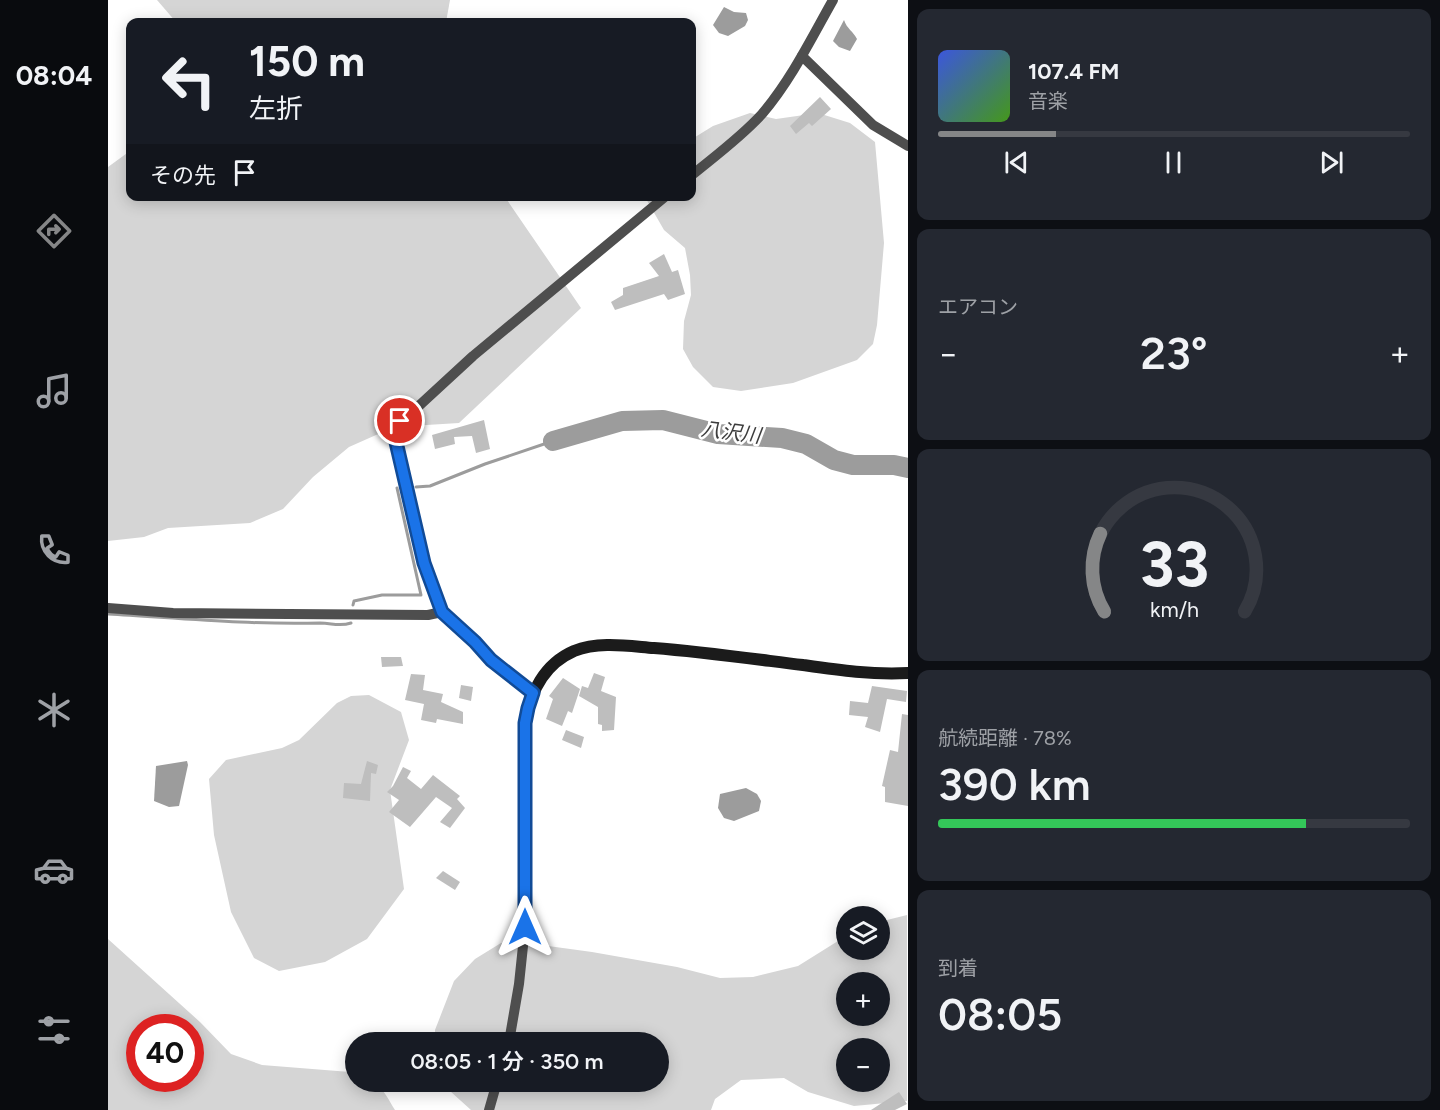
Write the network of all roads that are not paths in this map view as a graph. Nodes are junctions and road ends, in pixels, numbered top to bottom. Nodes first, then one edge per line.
1 (833, 0) edge
2 (802, 56) junction
3 (908, 146) edge
4 (696, 172) edge
5 (660, 201) edge
6 (108, 608) edge
7 (442, 612) junction
8 (908, 673) edge
9 (533, 693) junction
10 (525, 927) joint
11 (511, 1032) edge
12 (495, 1092) edge
13 (489, 1110) edge

1 - 2 street
2 - 3 street
2 - 4 street
5 - 7 street
6 - 7 street
7 - 9 street
8 - 9 street
9 - 10 street
10 - 11 street
12 - 13 street

